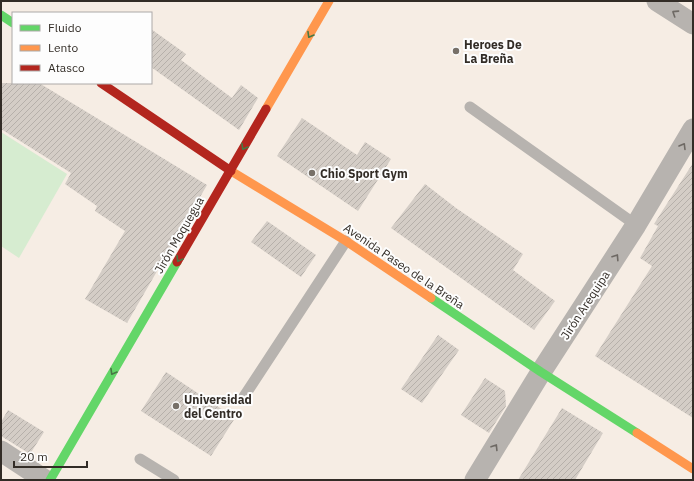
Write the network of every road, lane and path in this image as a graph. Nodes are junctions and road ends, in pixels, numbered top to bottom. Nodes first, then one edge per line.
1 (329, 1) edge
2 (657, 1) edge
3 (1, 15) edge
4 (12, 22) edge
5 (693, 24) edge
6 (102, 84) edge
7 (470, 107) dead end
8 (693, 129) edge
9 (231, 171) junction
10 (636, 226) junction
11 (346, 241) junction
12 (541, 372) junction
13 (243, 398) dead end
14 (1, 451) edge
15 (140, 459) dead end
16 (693, 470) edge
17 (45, 480) edge
18 (50, 480) edge
19 (174, 480) edge
20 (475, 480) edge

1 -> 9 street, Jirón Moquegua
5 -> 2 street
3 - 4 street
6 - 9 street, Avenida Paseo de la Breña
7 - 10 lane
10 -> 8 street, Jirón Arequipa
9 - 11 street, Avenida Paseo de la Breña
9 -> 18 street, Jirón Moquegua
12 -> 10 street, Jirón Arequipa
11 - 12 street, Avenida Paseo de la Breña
11 - 13 lane
12 - 16 street, Avenida Paseo de la Breña
20 -> 12 street, Jirón Arequipa
14 - 17 street
15 - 19 lane

